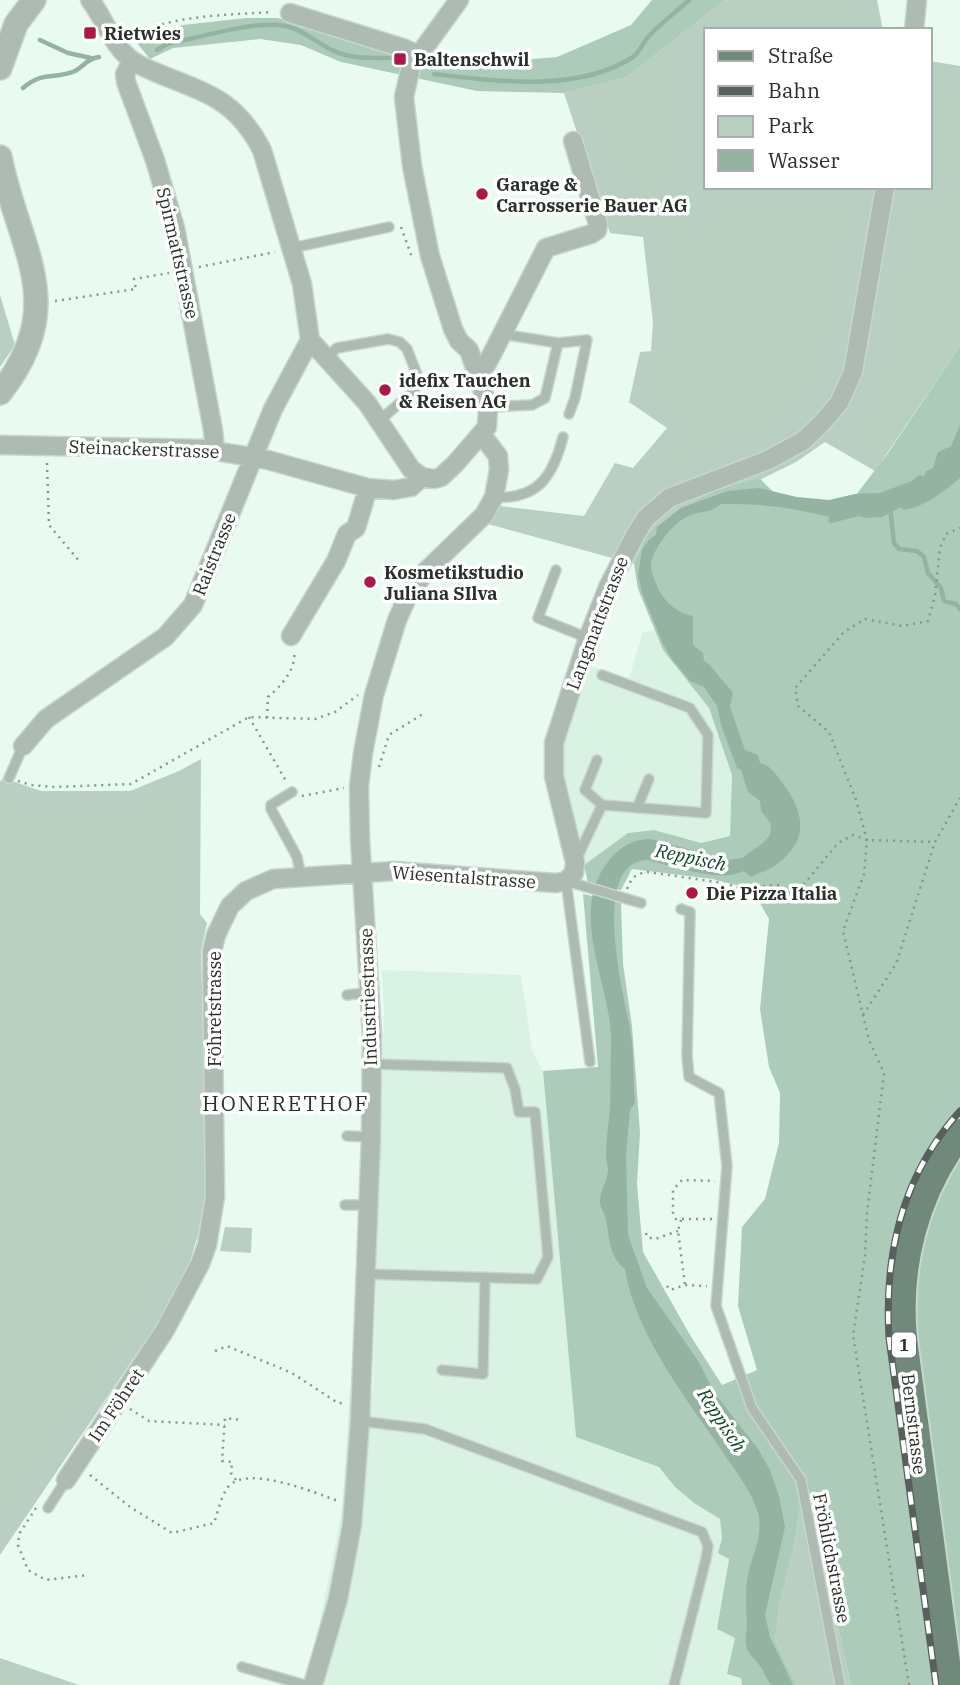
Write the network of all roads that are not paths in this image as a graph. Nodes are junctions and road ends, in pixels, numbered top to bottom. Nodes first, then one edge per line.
1 (34, 0) edge
2 (90, 0) edge
3 (459, 0) edge
4 (917, 0) edge
5 (290, 13) dead end
6 (914, 28) edge
7 (418, 55) junction
8 (132, 61) junction
9 (0, 68) edge
10 (573, 141) dead end
11 (0, 157) edge
12 (885, 189) edge
13 (389, 227) dead end
14 (292, 248) junction
15 (502, 334) junction
16 (310, 340) junction
17 (558, 343) junction
18 (326, 358) junction
19 (476, 371) junction
20 (0, 393) edge
21 (488, 407) junction
22 (569, 414) dead end
23 (380, 420) junction
24 (481, 434) junction
25 (563, 438) dead end
26 (0, 445) edge
27 (215, 450) junction
28 (255, 457) junction
29 (422, 477) junction
30 (368, 488) junction
31 (494, 496) junction
32 (556, 570) dead end
33 (291, 636) dead end
34 (589, 639) junction
35 (601, 675) dead end
36 (23, 746) joint
37 (597, 760) dead end
38 (9, 778) road end
39 (649, 779) dead end
40 (292, 792) road end
41 (602, 805) junction
42 (637, 808) junction
43 (575, 862) junction
44 (362, 872) junction
45 (301, 876) junction
46 (566, 881) junction
47 (641, 902) dead end
48 (681, 909) dead end
49 (371, 992) junction
50 (347, 995) dead end
51 (590, 1062) dead end
52 (371, 1064) junction
53 (960, 1133) edge
54 (346, 1136) dead end
55 (370, 1137) junction
56 (345, 1205) dead end
57 (368, 1205) junction
58 (366, 1274) junction
59 (485, 1277) junction
60 (165, 1330) joint
61 (442, 1370) dead end
62 (360, 1413) junction
63 (70, 1473) joint
64 (45, 1504) road end
65 (242, 1667) dead end
66 (305, 1685) edge
67 (313, 1685) edge
68 (674, 1685) edge
69 (840, 1685) edge
70 (949, 1685) edge

1 - 9 street
2 - 8 street
3 - 7 street
4 - 6 street
5 - 7 street
7 - 19 street
8 - 14 street
8 - 27 street, Spirmattstrasse
10 - 15 street
11 - 20 street
12 - 34 street, Langmattstrasse
13 - 14 lane
14 - 16 street
15 - 17 lane
15 - 19 street
16 - 18 street
16 - 28 street, Raistrasse
17 - 21 lane
17 - 22 lane
18 - 23 street
18 - 23 lane
19 - 21 street
21 - 24 street
23 - 29 street
24 - 29 street, Steinackerstrasse
24 - 31 street, Industriestrasse
25 - 31 lane
26 - 27 street, Steinackerstrasse
27 - 28 street, Steinackerstrasse
28 - 30 street, Steinackerstrasse
28 - 36 street, Raistrasse
29 - 30 street, Steinackerstrasse
30 - 33 street
31 - 44 street, Industriestrasse
32 - 34 lane
34 - 43 street, Langmattstrasse
35 - 42 lane
36 - 38 lane
37 - 41 lane
39 - 42 lane
40 - 45 lane
41 - 42 lane
41 - 43 lane
43 - 46 street
44 - 45 street, Föhretstrasse
44 - 46 street, Wiesentalstrasse
44 - 49 street, Industriestrasse
45 - 60 street, Föhretstrasse
46 - 47 lane
46 - 51 lane
48 - 69 lane, Fröhlichstrasse
49 - 50 lane
49 - 52 street, Industriestrasse
52 - 55 street, Industriestrasse
52 - 59 lane
53 - 70 main road, Bernstrasse / 1
54 - 55 lane
55 - 57 street, Industriestrasse
56 - 57 lane
57 - 58 street, Industriestrasse
58 - 59 lane
58 - 62 street, Industriestrasse
59 - 61 lane
60 - 63 street, Im Föhret
62 - 67 street, Industriestrasse
62 - 68 lane
63 - 64 lane
65 - 66 lane

